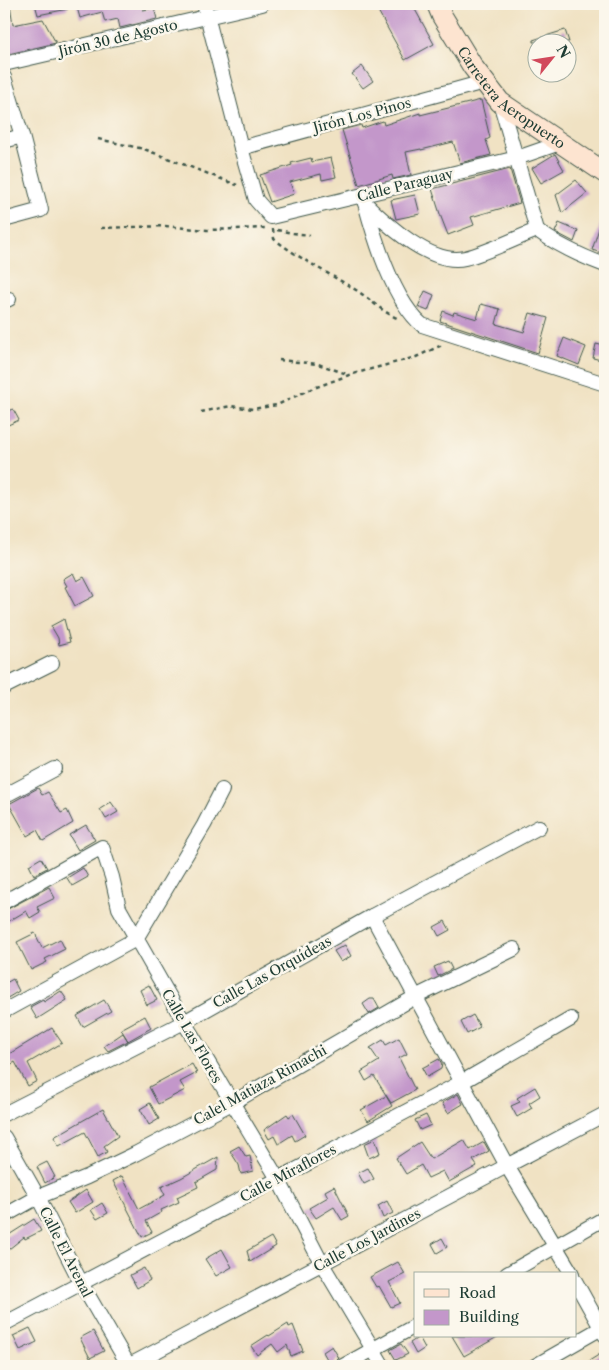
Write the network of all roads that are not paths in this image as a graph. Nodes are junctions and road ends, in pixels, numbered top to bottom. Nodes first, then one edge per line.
1 (262, 4) edge
2 (437, 4) edge
3 (206, 10) edge
4 (4, 64) edge
5 (4, 77) edge
6 (484, 82) junction
7 (500, 102) junction
8 (22, 136) junction
9 (4, 141) edge
10 (560, 143) junction
11 (241, 148) junction
12 (517, 158) junction
13 (605, 173) edge
14 (363, 199) junction
15 (4, 220) edge
16 (537, 230) junction
17 (605, 265) edge
18 (605, 384) edge
19 (52, 663) dead end
20 (4, 687) edge
21 (56, 769) dead end
22 (222, 790) dead end
23 (4, 796) edge
24 (539, 827) dead end
25 (4, 902) edge
26 (372, 916) junction
27 (136, 939) junction
28 (514, 949) dead end
29 (415, 997) junction
30 (4, 1011) edge
31 (570, 1019) dead end
32 (184, 1022) junction
33 (462, 1082) junction
34 (232, 1103) junction
35 (4, 1114) edge
36 (605, 1114) edge
37 (4, 1137) edge
38 (507, 1166) junction
39 (278, 1179) junction
40 (38, 1197) junction
41 (4, 1216) edge
42 (605, 1218) edge
43 (556, 1246) junction
44 (322, 1264) junction
45 (510, 1272) edge
46 (571, 1272) edge
47 (576, 1282) edge
48 (80, 1283) junction
49 (4, 1324) edge
50 (414, 1327) edge
51 (604, 1330) edge
52 (375, 1350) junction
53 (128, 1366) edge
54 (344, 1366) edge
55 (384, 1366) edge
56 (535, 1366) edge

1 - 3 street, Jirón 30 de Agosto
2 - 6 main road, Carretera Aeropuerto
3 - 4 street, Jirón 30 de Agosto
3 - 11 street
5 - 8 street
6 - 7 main road, Carretera Aeropuerto
6 - 11 street, Jirón Los Pinos
7 - 10 main road, Carretera Aeropuerto
7 - 12 street
8 - 9 street
8 - 15 street
10 - 12 street, Calle Paraguay
10 - 13 main road, Carretera Aeropuerto
11 - 14 street, Calle Paraguay
12 - 14 street, Calle Paraguay
12 - 16 street
14 - 16 street
14 - 18 street
16 - 17 street
19 - 20 street
21 - 23 street
22 - 27 street
24 - 26 street, Calle Las Orquídeas
25 - 27 street, Calle Las Flores
26 - 29 street
26 - 32 street, Calle Las Orquídeas
27 - 30 street
27 - 32 street, Calle Las Flores
28 - 29 street, Calel Matiaza Rimachi
29 - 33 street
29 - 34 street, Calel Matiaza Rimachi
31 - 33 street, Calle Miraflores
32 - 34 street, Calle Las Flores
32 - 35 street, Calle Las Orquídeas
33 - 38 street
33 - 39 street, Calle Miraflores
34 - 39 street, Calle Las Flores
34 - 40 street, Calel Matiaza Rimachi
36 - 38 street, Calle Los Jardines
37 - 40 street, Calle El Arenal
38 - 43 street
38 - 44 street, Calle Los Jardines
39 - 44 street, Calle Las Flores
39 - 48 street, Calle Miraflores
40 - 41 street, Calel Matiaza Rimachi
40 - 48 street, Calle El Arenal
42 - 43 street
43 - 45 street
43 - 46 street
44 - 52 street, Calle Las Flores
44 - 53 street, Calle Los Jardines
47 - 51 street
48 - 49 street, Calle Miraflores
48 - 53 street, Calle El Arenal
50 - 52 street
51 - 56 street
52 - 54 street
52 - 55 street, Calle Las Flores

